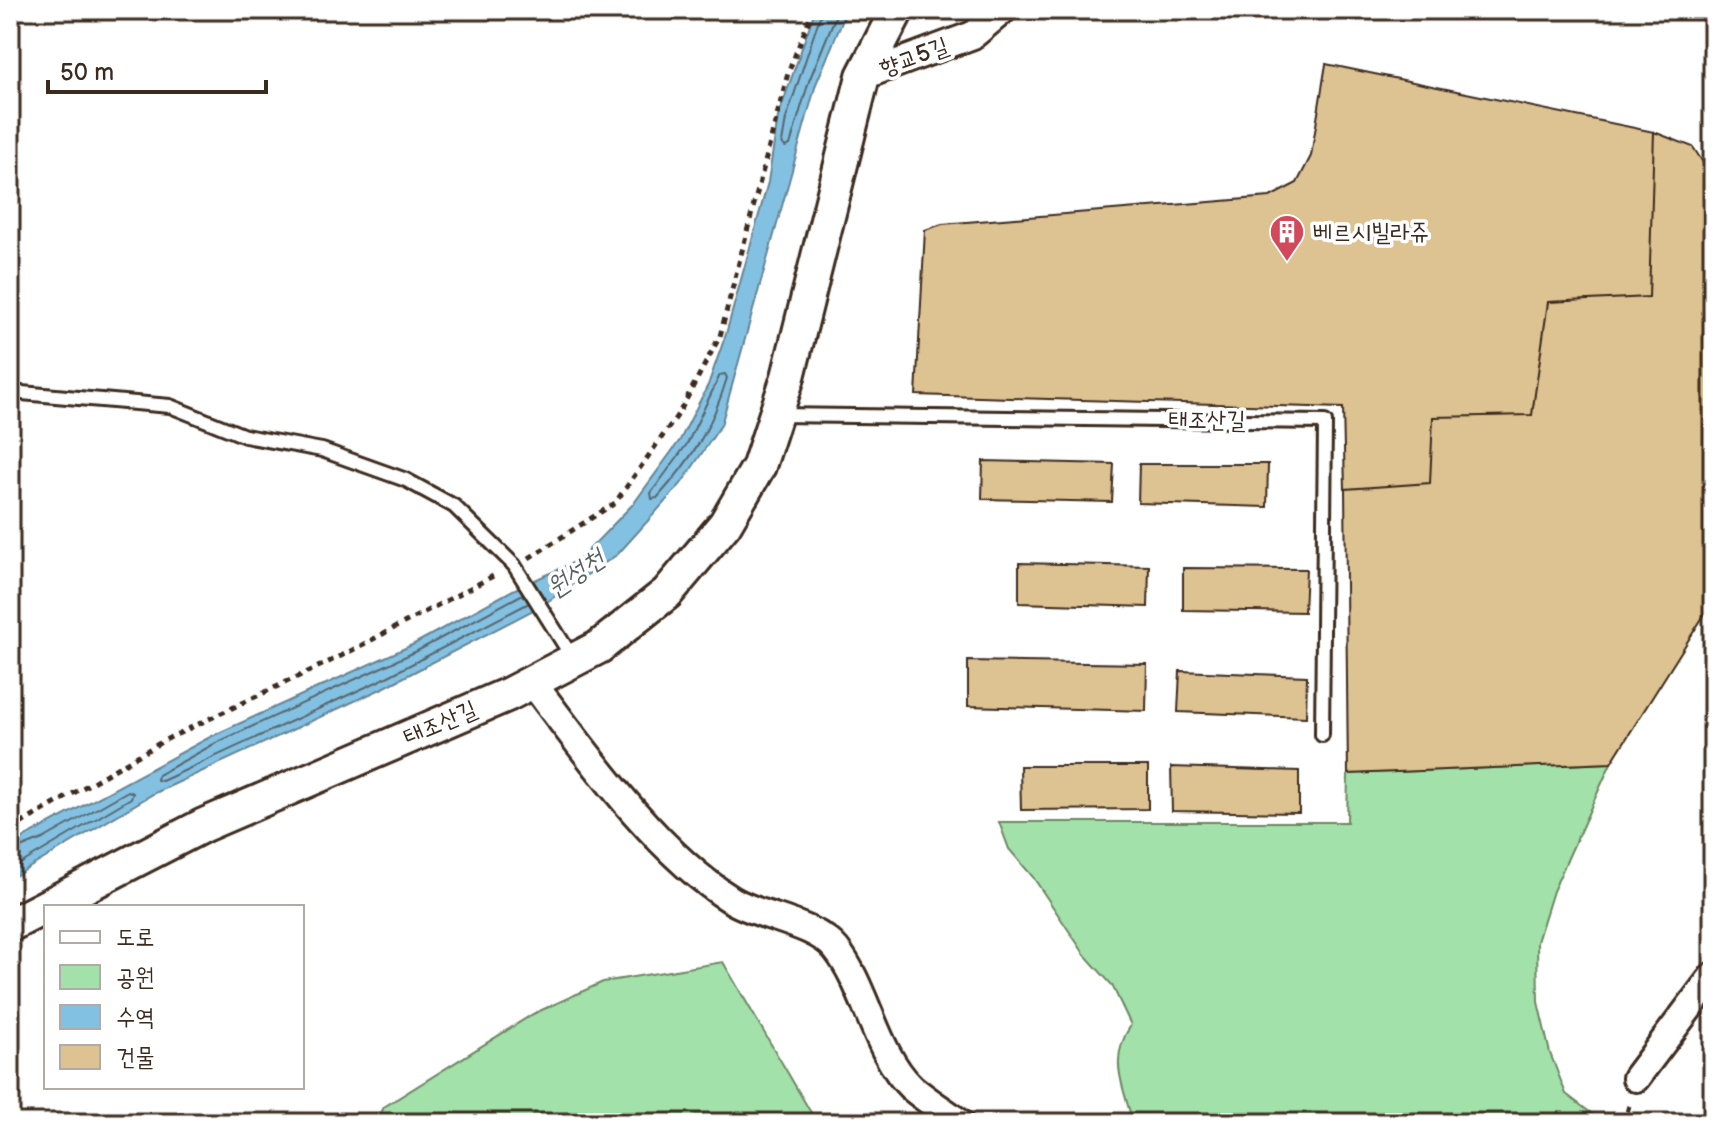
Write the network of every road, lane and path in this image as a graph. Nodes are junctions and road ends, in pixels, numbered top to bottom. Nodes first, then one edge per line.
1 (813, 10) edge
2 (897, 10) edge
3 (1003, 10) edge
4 (863, 76) junction
5 (10, 392) edge
6 (776, 415) junction
7 (516, 569) junction
8 (567, 651) junction
9 (532, 682) junction
10 (1322, 735) dead end
11 (10, 830) edge
12 (49, 905) edge
13 (44, 907) edge
14 (10, 925) edge
15 (1713, 976) edge
16 (1636, 1078) dead end
17 (960, 1123) edge

1 - 7 path
2 - 4 street, 태조산길
3 - 4 street, 향교5길
4 - 6 street, 태조산길
5 - 7 lane
6 - 8 street, 태조산길
6 - 10 lane, 태조산길
7 - 8 lane
7 - 11 path
8 - 9 street, 태조산길
9 - 12 street, 태조산길
9 - 17 street
13 - 14 street, 태조산길
15 - 16 street

